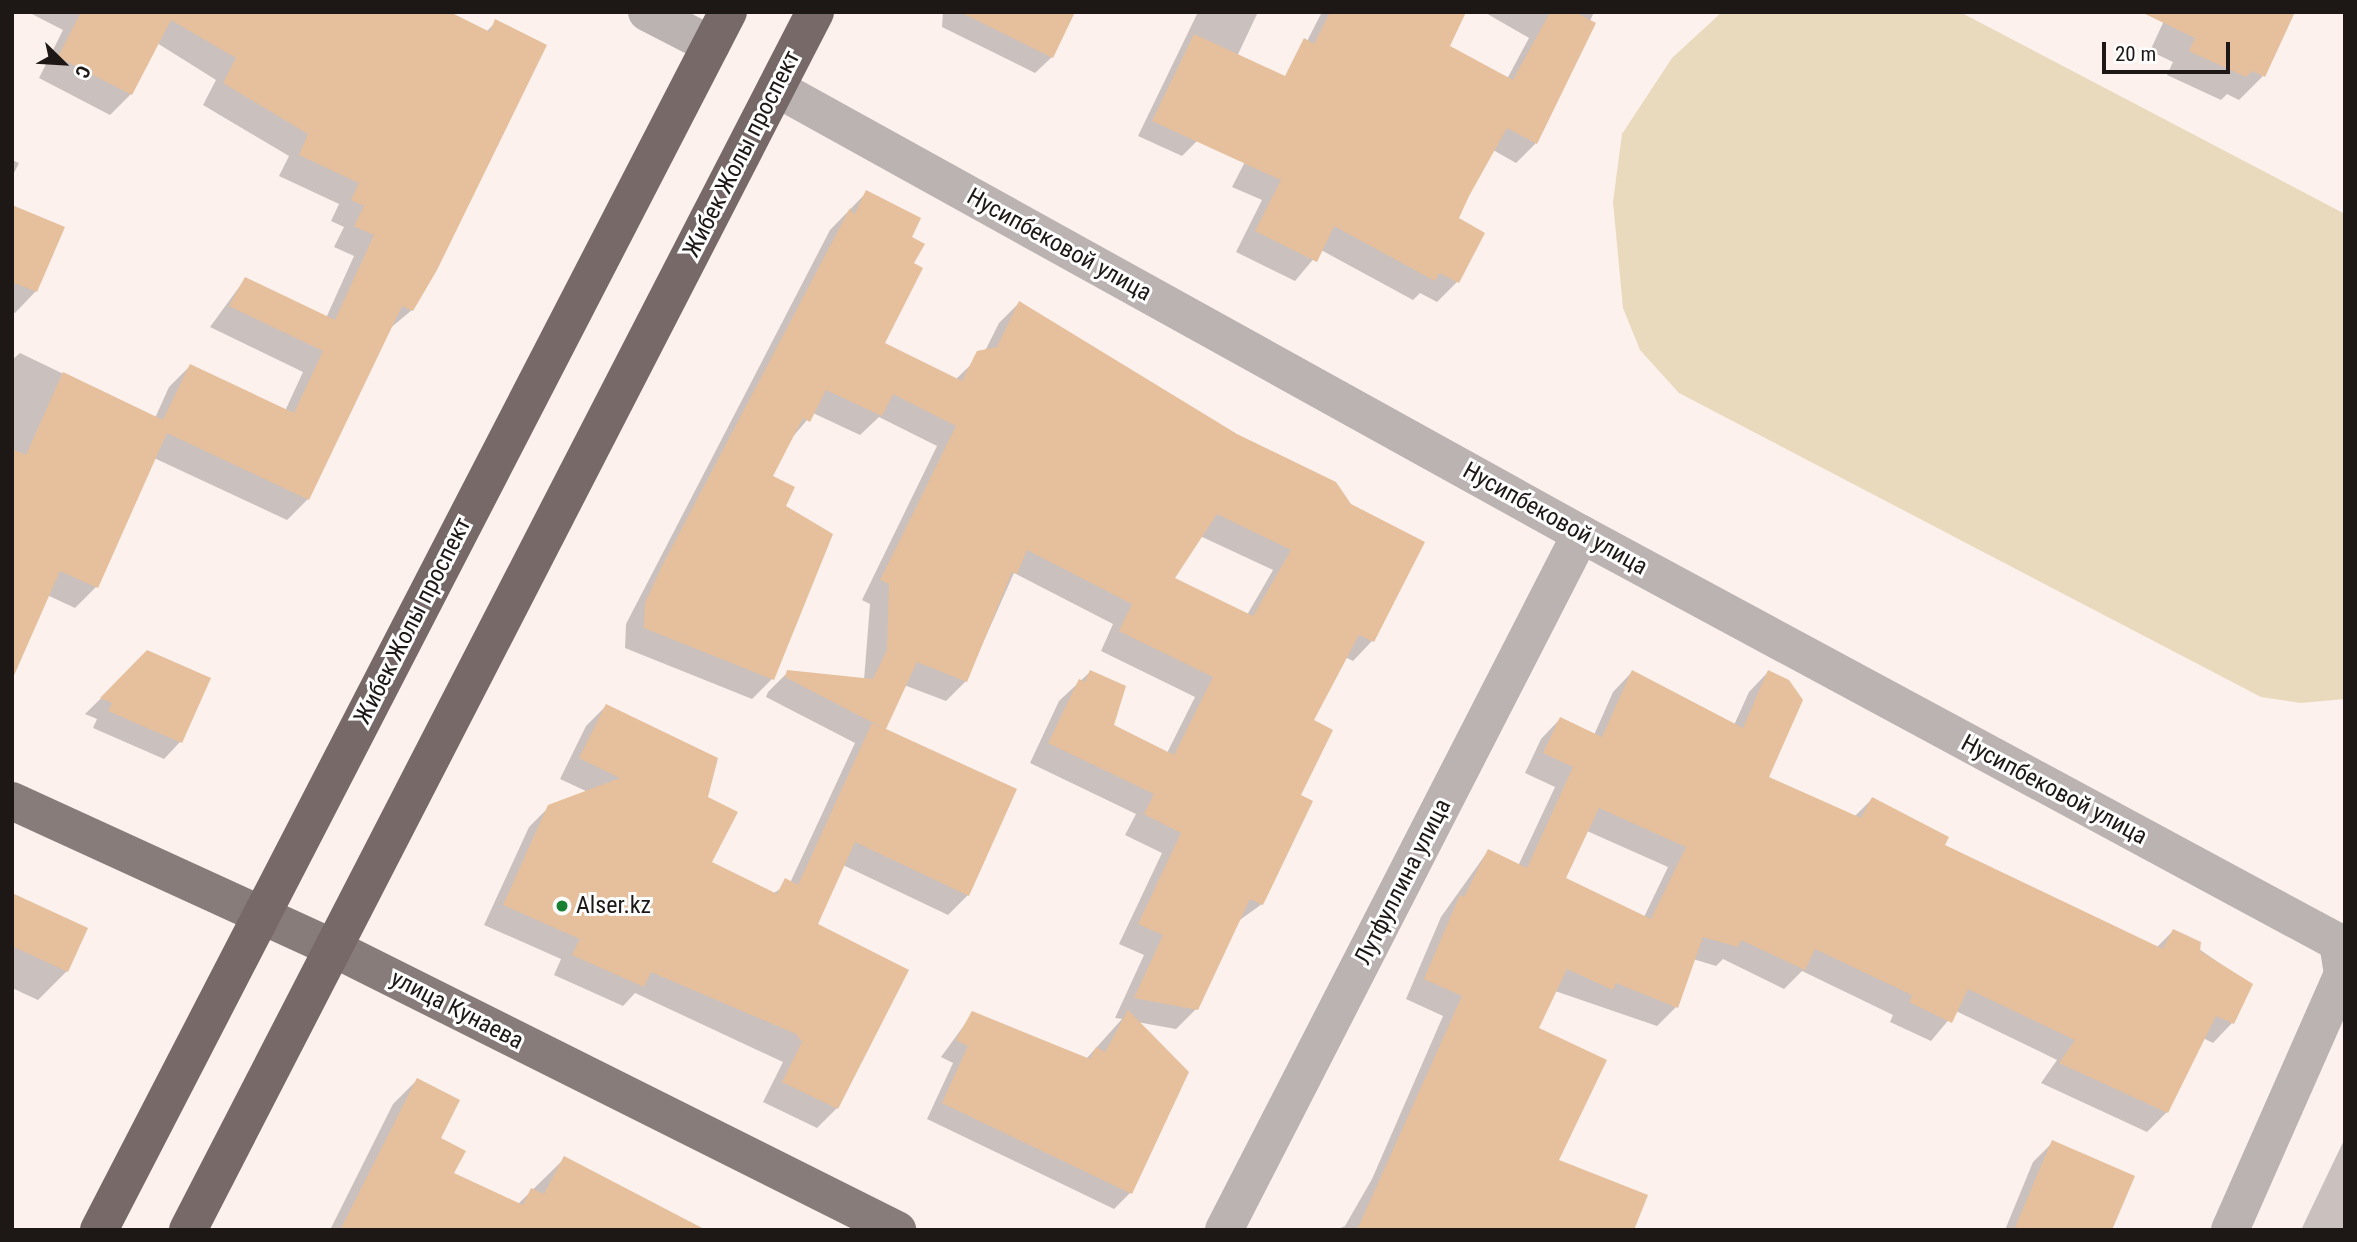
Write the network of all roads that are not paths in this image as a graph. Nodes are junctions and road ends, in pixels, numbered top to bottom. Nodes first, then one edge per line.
1 (647, 12) edge
2 (815, 12) edge
3 (720, 29) edge
4 (776, 88) junction
5 (1581, 534) junction
6 (12, 801) edge
7 (260, 916) junction
8 (333, 948) junction
9 (2343, 959) edge
10 (100, 1230) edge
11 (188, 1230) edge
12 (897, 1230) edge
13 (1224, 1230) edge
14 (2230, 1230) edge

1 - 3 street
2 - 4 highway, Жибек Жолы проспект
3 - 7 highway, Жибек Жолы проспект
4 - 5 street, Нусипбековой улица
4 - 8 highway, Жибек Жолы проспект
5 - 9 street, Нусипбековой улица
5 - 13 street, Лутфуллина улица
6 - 7 main road, улица Кунаева
7 - 8 main road, улица Кунаева
7 - 10 highway, Жибек Жолы проспект
8 - 11 highway, Жибек Жолы проспект
8 - 12 main road, улица Кунаева
9 - 14 street

